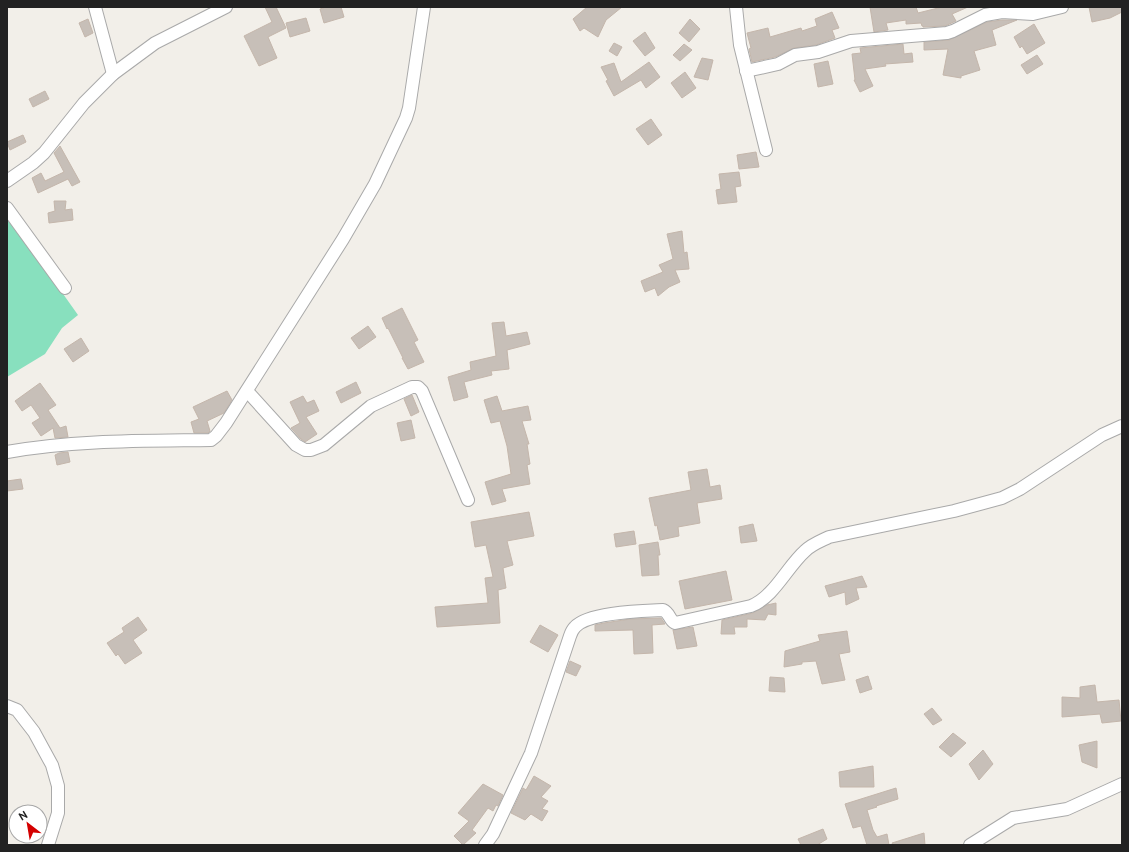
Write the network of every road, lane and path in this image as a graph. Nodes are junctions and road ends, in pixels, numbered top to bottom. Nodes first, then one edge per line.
1 (95, 7) edge
2 (226, 7) edge
3 (424, 7) edge
4 (736, 7) edge
5 (1062, 7) edge
6 (983, 11) edge
7 (746, 71) junction
8 (113, 74) junction
9 (766, 150) dead end
10 (7, 181) edge
11 (7, 208) edge
12 (65, 288) dead end
13 (247, 391) junction
14 (1122, 426) edge
15 (7, 452) edge
16 (468, 500) dead end
17 (7, 706) edge
18 (1122, 784) edge
19 (48, 845) edge
20 (486, 845) edge
21 (970, 845) edge

1 - 8 street
2 - 8 street
3 - 13 street
4 - 7 street
5 - 6 street
6 - 7 street
7 - 9 street
8 - 10 street
11 - 12 street
13 - 15 street
13 - 16 street
14 - 20 street
17 - 19 street
18 - 21 street

